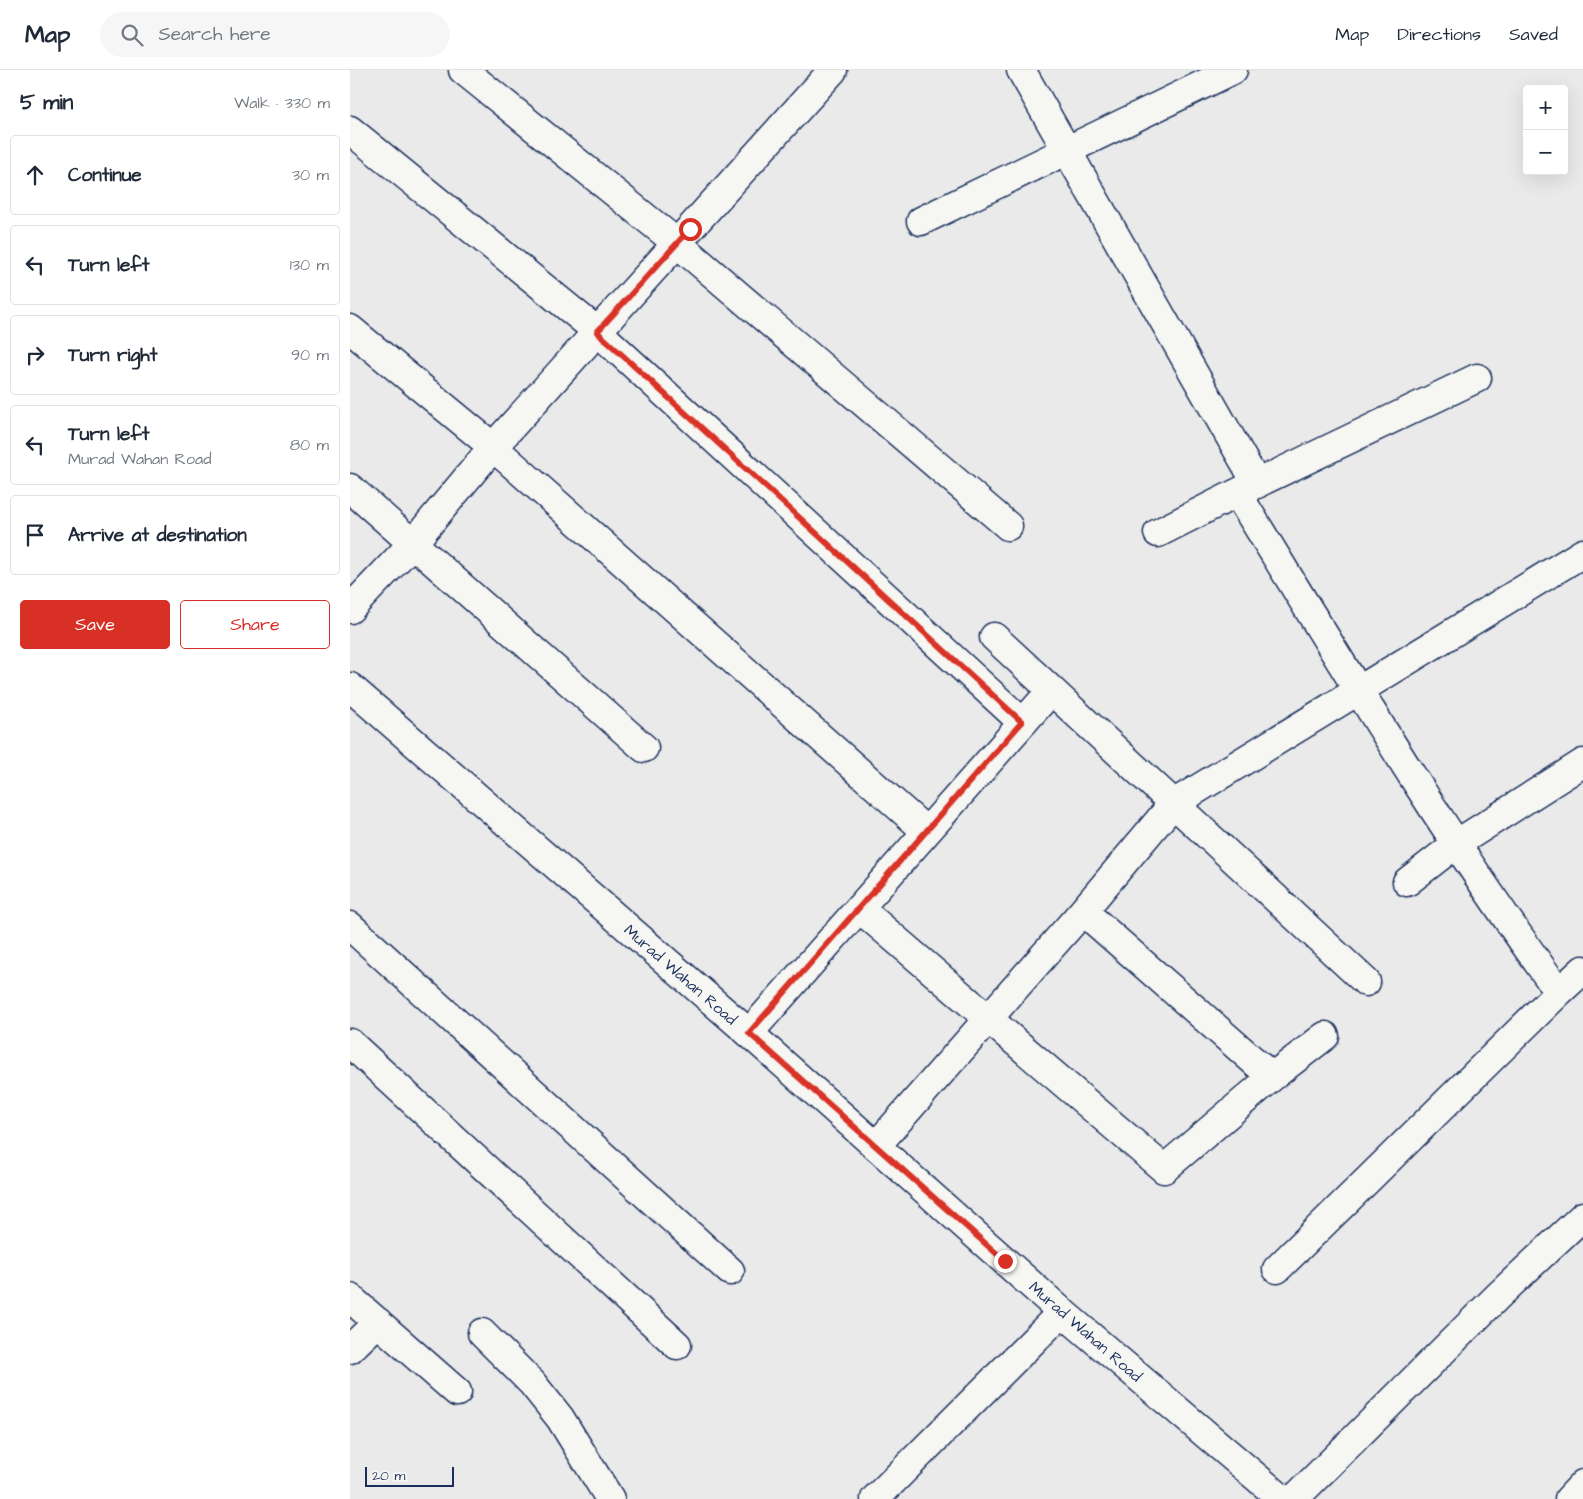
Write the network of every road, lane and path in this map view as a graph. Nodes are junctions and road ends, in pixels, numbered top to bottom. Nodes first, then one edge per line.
1 (463, 70) edge
2 (833, 70) edge
3 (1021, 70) edge
4 (1232, 70) edge
5 (350, 130) edge
6 (1066, 150) junction
7 (921, 221) dead end
8 (677, 243) junction
9 (350, 329) edge
10 (597, 332) junction
11 (1477, 378) dead end
12 (493, 447) junction
13 (350, 488) edge
14 (1247, 488) junction
15 (1008, 526) dead end
16 (1158, 533) dead end
17 (413, 543) junction
18 (1583, 553) edge
19 (350, 609) edge
20 (994, 637) dead end
21 (350, 687) edge
22 (1359, 690) junction
23 (1051, 691) junction
24 (1022, 722) junction
25 (644, 748) dead end
26 (1583, 763) edge
27 (1173, 804) junction
28 (926, 831) junction
29 (1456, 844) junction
30 (1407, 882) dead end
31 (858, 908) junction
32 (1083, 912) junction
33 (350, 926) edge
34 (1583, 970) edge
35 (1366, 982) dead end
36 (1559, 992) junction
37 (988, 1020) junction
38 (749, 1033) junction
39 (1325, 1036) dead end
40 (350, 1043) edge
41 (1272, 1077) junction
42 (876, 1146) junction
43 (1583, 1216) edge
44 (1277, 1268) dead end
45 (730, 1271) dead end
46 (350, 1298) edge
47 (1062, 1312) junction
48 (378, 1322) junction
49 (482, 1333) dead end
50 (677, 1345) dead end
51 (350, 1349) edge
52 (458, 1392) dead end
53 (1583, 1484) edge
54 (610, 1499) edge
55 (875, 1499) edge
56 (1282, 1499) edge
57 (1294, 1499) edge
58 (1568, 1499) edge

1 - 8 street
2 - 8 street
3 - 6 street
4 - 6 street
5 - 10 street
6 - 7 street
6 - 14 street
8 - 10 street
8 - 15 street
9 - 12 street
10 - 12 street
10 - 24 street
11 - 14 street
12 - 17 street
12 - 28 street
13 - 17 street
14 - 16 street
14 - 22 street
17 - 19 street
17 - 25 street
18 - 22 street
20 - 23 street
21 - 38 street, Murad Wahan Road
22 - 27 street
22 - 29 street
23 - 24 street
23 - 27 street
24 - 28 street
26 - 29 street
27 - 32 street
27 - 35 street
28 - 31 street
29 - 30 street
29 - 36 street
31 - 37 street
31 - 38 street
32 - 37 street
32 - 41 street
33 - 45 street
34 - 36 street
36 - 44 street
37 - 41 street
37 - 42 street
38 - 42 street, Murad Wahan Road
39 - 41 street
40 - 50 street
42 - 47 street, Murad Wahan Road
43 - 57 street
46 - 48 street
47 - 55 street
47 - 56 street, Murad Wahan Road
48 - 51 street
48 - 52 street
49 - 54 street
53 - 58 street

